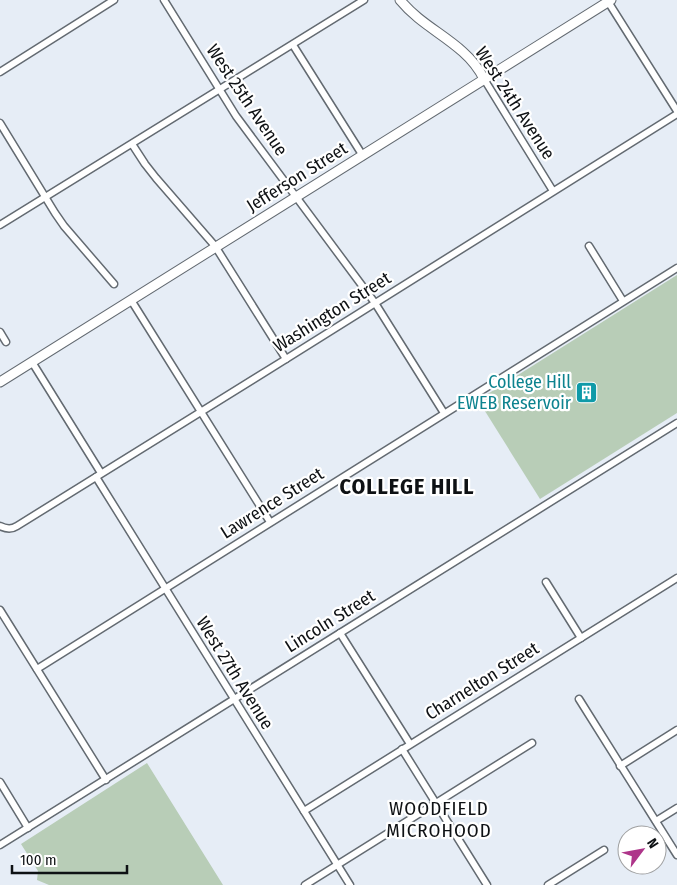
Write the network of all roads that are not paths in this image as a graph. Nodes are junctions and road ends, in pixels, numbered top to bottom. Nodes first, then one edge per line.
1 (114, 0) edge
2 (164, 0) edge
3 (364, 0) edge
4 (400, 0) edge
5 (609, 1) edge
6 (293, 45) junction
7 (0, 72) edge
8 (484, 80) junction
9 (220, 90) junction
10 (677, 112) edge
11 (0, 123) edge
12 (132, 144) junction
13 (363, 156) junction
14 (553, 191) junction
15 (45, 197) junction
16 (296, 197) junction
17 (0, 225) edge
18 (215, 246) junction
19 (589, 246) dead end
20 (677, 268) edge
21 (114, 284) dead end
22 (131, 300) junction
23 (623, 302) junction
24 (375, 303) junction
25 (0, 332) edge
26 (6, 342) dead end
27 (286, 359) junction
28 (32, 362) junction
29 (0, 382) edge
30 (202, 411) junction
31 (444, 414) junction
32 (677, 423) edge
33 (99, 475) junction
34 (270, 522) junction
35 (0, 526) edge
36 (677, 578) edge
37 (546, 582) dead end
38 (164, 588) junction
39 (0, 610) edge
40 (340, 633) junction
41 (580, 638) junction
42 (37, 669) junction
43 (234, 699) junction
44 (579, 699) dead end
45 (677, 730) edge
46 (532, 743) dead end
47 (410, 744) junction
48 (402, 749) junction
49 (620, 766) junction
50 (106, 780) junction
51 (0, 782) edge
52 (436, 802) junction
53 (677, 808) edge
54 (304, 811) junction
55 (656, 821) junction
56 (28, 828) junction
57 (0, 845) edge
58 (604, 850) dead end
59 (677, 855) edge
60 (337, 865) junction
61 (305, 885) edge
62 (350, 885) edge
63 (487, 885) edge
64 (548, 885) edge

1 - 7 street
2 - 9 street, West 25th Avenue
3 - 6 street
4 - 8 street, West 24th Avenue
5 - 8 street, Jefferson Street
5 - 10 street
6 - 9 street
6 - 13 street
8 - 13 street, Jefferson Street
8 - 14 street, West 24th Avenue
9 - 12 street
9 - 16 street, West 25th Avenue
10 - 14 street, Washington Street
11 - 15 street
12 - 15 street
12 - 18 street
13 - 16 street, Jefferson Street
14 - 24 street, Washington Street
15 - 17 street
15 - 21 street
16 - 18 street, Jefferson Street
16 - 24 street, West 25th Avenue
18 - 22 street, Jefferson Street
18 - 27 street
19 - 23 street
20 - 23 street, Lawrence Street
22 - 28 street, Jefferson Street
22 - 30 street
23 - 31 street, Lawrence Street
24 - 27 street, Washington Street
24 - 31 street, West 25th Avenue
25 - 26 street
27 - 30 street, Washington Street
28 - 29 street, Jefferson Street
28 - 33 street, West 27th Avenue
30 - 33 street, Washington Street
30 - 34 street
31 - 34 street, Lawrence Street
32 - 40 street, Lincoln Street
33 - 35 street, Washington Street
33 - 38 street, West 27th Avenue
34 - 38 street, Lawrence Street
36 - 41 street, Charnelton Street
37 - 41 street
38 - 42 street, Lawrence Street
38 - 43 street, West 27th Avenue
39 - 42 street
40 - 43 street, Lincoln Street
40 - 47 street
41 - 47 street, Charnelton Street
42 - 50 street
43 - 50 street, Lincoln Street
43 - 54 street, West 27th Avenue
44 - 49 street
45 - 49 street
46 - 52 street
47 - 48 street, Charnelton Street
48 - 52 street
48 - 54 street, Charnelton Street
49 - 55 street
50 - 56 street, Lincoln Street
51 - 56 street
52 - 60 street
52 - 63 street
53 - 55 street
54 - 60 street, West 27th Avenue
55 - 59 street
56 - 57 street, Lincoln Street
58 - 64 street
60 - 61 street
60 - 62 street, West 27th Avenue

